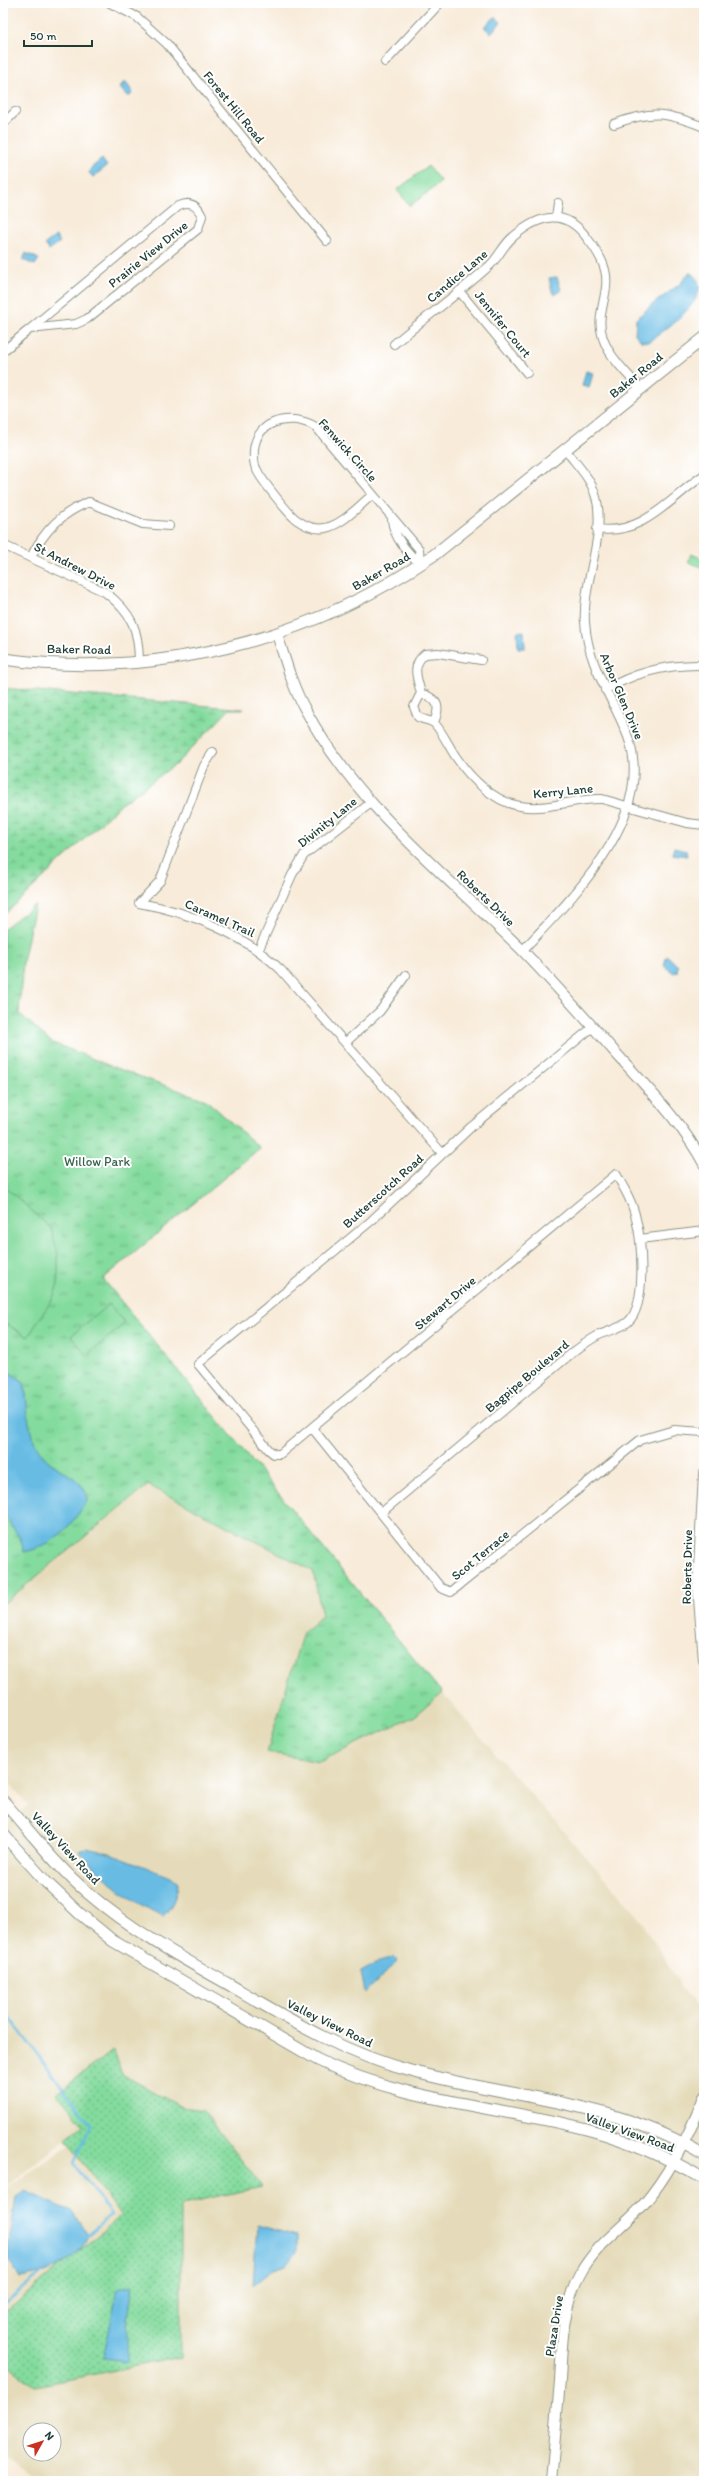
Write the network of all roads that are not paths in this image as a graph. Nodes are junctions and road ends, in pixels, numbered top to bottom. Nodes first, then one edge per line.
1 (110, 3) edge
2 (440, 3) edge
3 (385, 62) dead end
4 (15, 112) dead end
5 (3, 124) edge
6 (614, 124) dead end
7 (704, 127) edge
8 (558, 204) dead end
9 (556, 217) junction
10 (327, 241) dead end
11 (459, 291) junction
12 (30, 329) junction
13 (704, 338) edge
14 (394, 344) dead end
15 (3, 351) edge
16 (527, 373) dead end
17 (640, 389) junction
18 (566, 449) junction
19 (704, 475) edge
20 (372, 495) junction
21 (169, 526) dead end
22 (597, 529) junction
23 (3, 545) edge
24 (31, 557) junction
25 (420, 564) junction
26 (277, 634) junction
27 (3, 659) edge
28 (480, 660) dead end
29 (139, 663) junction
30 (704, 664) edge
31 (605, 690) junction
32 (421, 693) junction
33 (434, 722) junction
34 (213, 752) dead end
35 (372, 802) junction
36 (627, 808) junction
37 (704, 825) edge
38 (258, 949) junction
39 (522, 950) junction
40 (406, 975) dead end
41 (593, 1027) junction
42 (346, 1042) junction
43 (442, 1153) junction
44 (704, 1164) edge
45 (704, 1230) edge
46 (640, 1239) junction
47 (198, 1364) joint
48 (313, 1429) junction
49 (704, 1432) edge
50 (704, 1474) edge
51 (381, 1512) junction
52 (704, 1660) edge
53 (3, 1801) edge
54 (3, 1834) edge
55 (704, 2097) edge
56 (683, 2143) junction
57 (704, 2155) edge
58 (672, 2162) junction
59 (704, 2179) edge
60 (551, 2481) edge

1 - 10 street, Forest Hill Road
2 - 3 street
4 - 5 street
6 - 7 street
8 - 9 street
9 - 11 street, Candice Lane
9 - 17 street
11 - 14 street, Candice Lane
11 - 16 street, Jennifer Court
12 - 12 street, Prairie View Drive
12 - 15 street, Prairie View Drive
13 - 17 main road, Baker Road
17 - 18 main road, Baker Road
18 - 22 street, Arbor Glen Drive
18 - 25 main road, Baker Road
19 - 22 street
20 - 20 street, Fenwick Circle
20 - 25 street, Fenwick Circle
21 - 24 street
22 - 31 street, Arbor Glen Drive
23 - 24 street, St Andrew Drive
24 - 29 street, St Andrew Drive
25 - 26 main road, Baker Road
26 - 29 main road, Baker Road
26 - 35 street, Roberts Drive
27 - 29 main road, Baker Road
28 - 32 street
30 - 31 street
31 - 36 street, Arbor Glen Drive
32 - 33 street
32 - 33 street
33 - 36 street, Kerry Lane
34 - 38 street, Caramel Trail
35 - 38 street, Divinity Lane
35 - 39 street, Roberts Drive
36 - 37 street, Kerry Lane
36 - 39 street, Arbor Glen Drive
38 - 42 street, Caramel Trail
39 - 41 street, Roberts Drive
40 - 42 street
41 - 43 street, Butterscotch Road
41 - 44 street, Roberts Drive
42 - 43 street, Caramel Trail
43 - 47 street, Butterscotch Road
45 - 46 street
46 - 48 street, Stewart Drive
46 - 51 street, Bagpipe Boulevard
47 - 48 street, Stewart Drive
48 - 51 street, Scot Terrace
49 - 51 street, Scot Terrace
50 - 52 street, Roberts Drive
53 - 56 main road, Valley View Road
54 - 58 main road, Valley View Road
55 - 56 street, Plaza Drive
56 - 57 main road, Valley View Road
56 - 58 street, Plaza Drive
58 - 59 main road, Valley View Road
58 - 60 street, Plaza Drive

